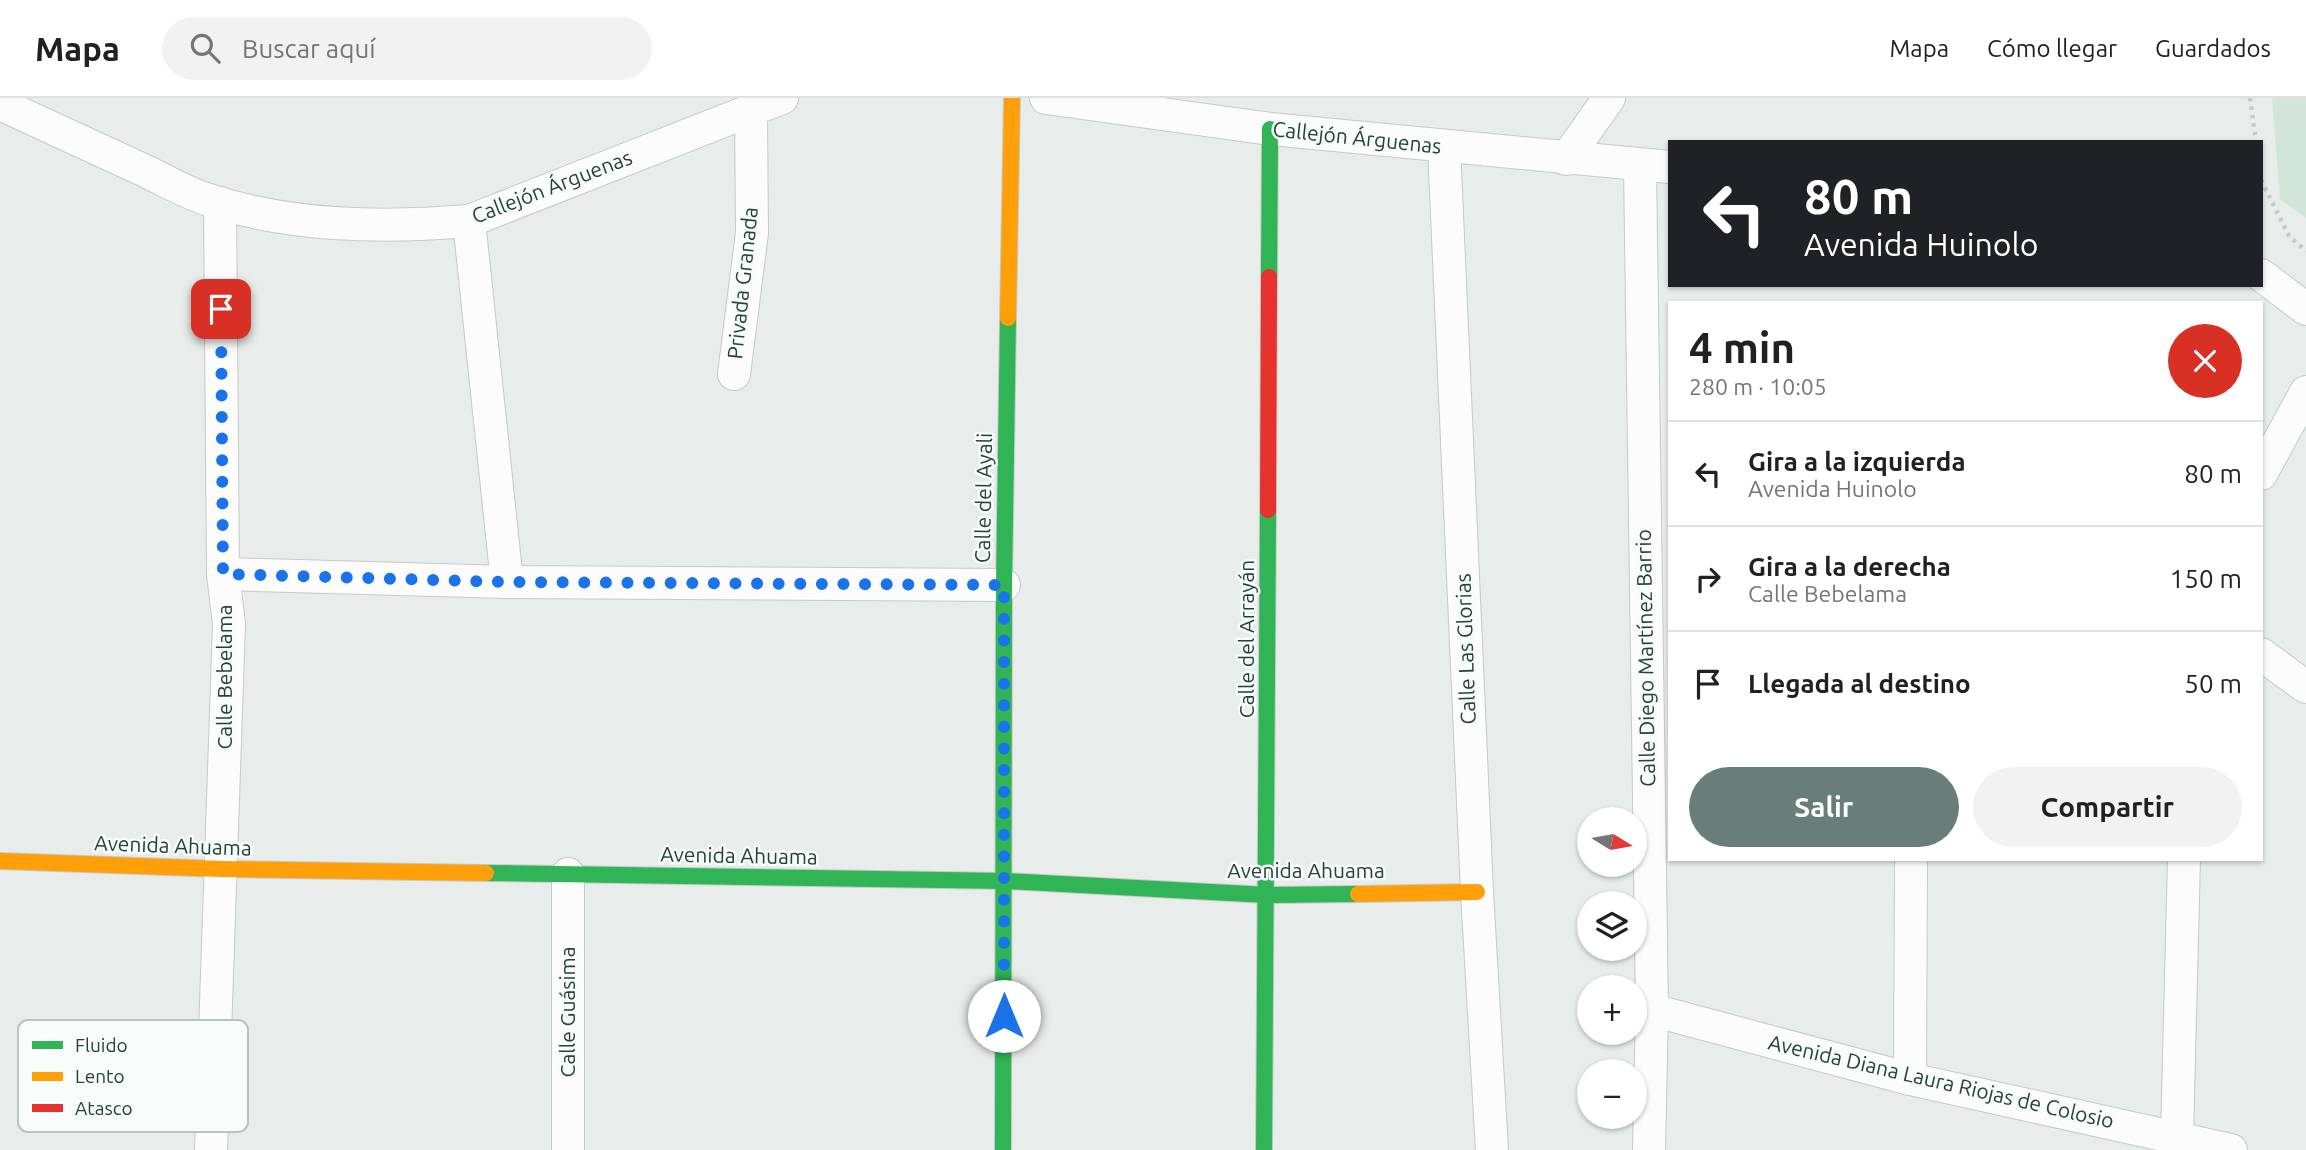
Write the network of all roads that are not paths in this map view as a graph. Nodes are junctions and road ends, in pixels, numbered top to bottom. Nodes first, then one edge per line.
1 (782, 98) edge
2 (1012, 98) edge
3 (1046, 98) edge
4 (1609, 98) edge
5 (0, 104) edge
6 (751, 108) junction
7 (1270, 129) junction
8 (1444, 147) junction
9 (1566, 159) junction
10 (1655, 167) edge
11 (220, 203) junction
12 (469, 221) junction
13 (2263, 277) edge
14 (2306, 309) edge
15 (734, 374) dead end
16 (2306, 392) edge
17 (1656, 448) edge
18 (2263, 470) edge
19 (223, 574) junction
20 (507, 582) junction
21 (1004, 585) junction
22 (2263, 655) edge
23 (2306, 687) edge
24 (1, 860) edge
25 (1911, 861) edge
26 (2184, 861) edge
27 (220, 869) junction
28 (568, 874) junction
29 (1006, 881) junction
30 (1477, 892) junction
31 (1267, 895) junction
32 (1651, 1010) junction
33 (215, 1020) edge
34 (1910, 1079) junction
35 (212, 1132) edge
36 (2177, 1136) junction
37 (211, 1150) edge
38 (568, 1150) edge
39 (1003, 1150) edge
40 (1264, 1150) edge
41 (1492, 1150) edge
42 (1649, 1150) edge
43 (2231, 1150) edge

1 - 6 street, Callejón Árguenas
2 - 21 street, Calle del Ayali
3 - 7 street, Callejón Árguenas
4 - 9 street
5 - 11 street, Callejón Árguenas
6 - 12 street, Callejón Árguenas
6 - 15 street, Privada Granada
7 - 8 street, Callejón Árguenas
7 - 31 street, Calle del Arrayán
8 - 9 street, Callejón Árguenas
8 - 30 street, Calle Las Glorias
9 - 10 street, Callejón Árguenas
10 - 17 street, Calle Diego Martínez Barrio
11 - 12 street, Callejón Árguenas
11 - 19 street, Calle Bebelama
12 - 20 street
13 - 14 street
16 - 18 street
17 - 32 street, Calle Diego Martínez Barrio
19 - 20 street
19 - 27 street, Calle Bebelama
20 - 21 street
21 - 29 street, Calle del Ayali
22 - 23 street
24 - 27 street, Avenida Ahuama
25 - 34 street
26 - 36 street
27 - 28 street, Avenida Ahuama
27 - 33 street, Calle Bebelama
28 - 29 street, Avenida Ahuama
28 - 38 street, Calle Guásima
29 - 31 street, Avenida Ahuama
29 - 39 street, Calle del Ayali
30 - 31 street, Avenida Ahuama
30 - 41 street, Calle Las Glorias
31 - 40 street, Calle del Arrayán
32 - 34 street, Avenida Diana Laura Riojas de Colosio
32 - 42 street, Calle Diego Martínez Barrio
34 - 36 street, Avenida Diana Laura Riojas de Colosio
35 - 37 street, Calle Bebelama
36 - 43 street, Avenida Diana Laura Riojas de Colosio

